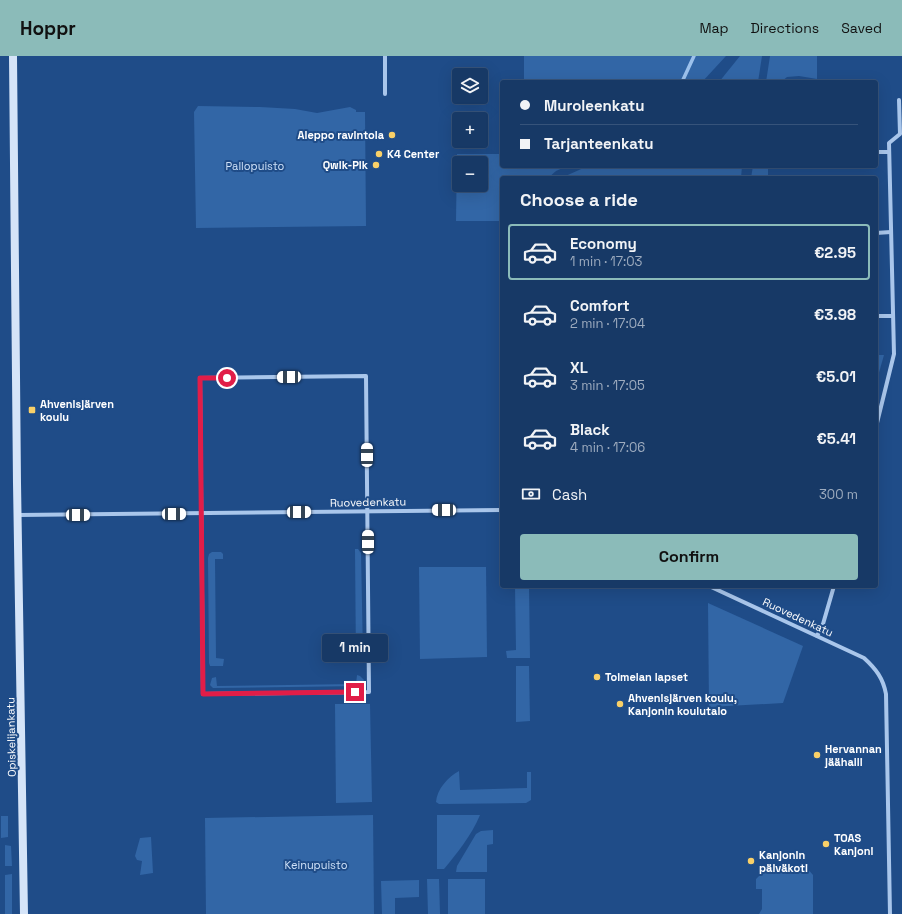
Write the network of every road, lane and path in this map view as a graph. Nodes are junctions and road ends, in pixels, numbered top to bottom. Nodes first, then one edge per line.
1 (13, 56) edge
2 (385, 56) edge
3 (386, 94) dead end
4 (899, 100) dead end
5 (878, 152) edge
6 (889, 152) junction
7 (891, 232) junction
8 (878, 233) edge
9 (878, 316) edge
10 (893, 316) junction
11 (878, 419) edge
12 (500, 510) edge
13 (367, 511) junction
14 (201, 514) junction
15 (18, 515) junction
16 (713, 588) edge
17 (833, 588) edge
18 (816, 636) junction
19 (24, 914) edge
20 (890, 914) edge

1 - 15 main road, Opiskelijankatu
2 - 3 street
4 - 6 street
5 - 6 street
6 - 7 street
7 - 8 street
7 - 10 street
9 - 10 street
10 - 11 street
12 - 13 street, Ruovedenkatu
13 - 14 street, Ruovedenkatu
13 - 14 street
13 - 14 street
14 - 15 street, Ruovedenkatu
15 - 19 main road, Opiskelijankatu
16 - 18 street, Ruovedenkatu
17 - 18 street
18 - 20 street, Ruovedenkatu

